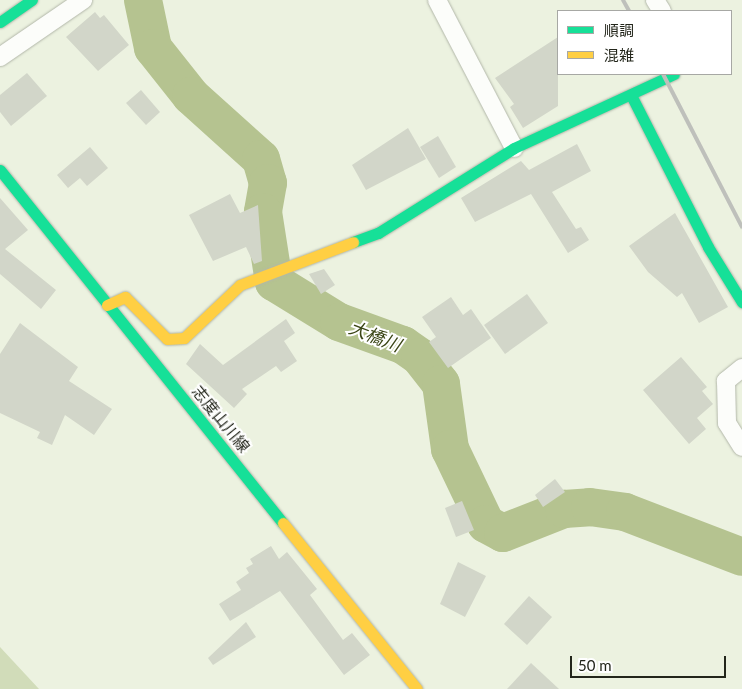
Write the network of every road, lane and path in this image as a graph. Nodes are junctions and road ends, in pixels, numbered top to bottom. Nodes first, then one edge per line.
1 (32, 0) edge
2 (83, 0) edge
3 (437, 0) edge
4 (0, 22) edge
5 (0, 57) edge
6 (672, 75) edge
7 (632, 97) junction
8 (514, 148) junction
9 (0, 170) edge
10 (742, 302) edge
11 (107, 305) junction
12 (742, 368) edge
13 (742, 448) edge
14 (418, 689) edge

1 - 4 main road
2 - 5 street
3 - 8 street
6 - 7 main road
7 - 8 main road
7 - 10 main road
8 - 11 main road
9 - 11 main road, 志度山川線
11 - 14 main road, 志度山川線
12 - 13 street

